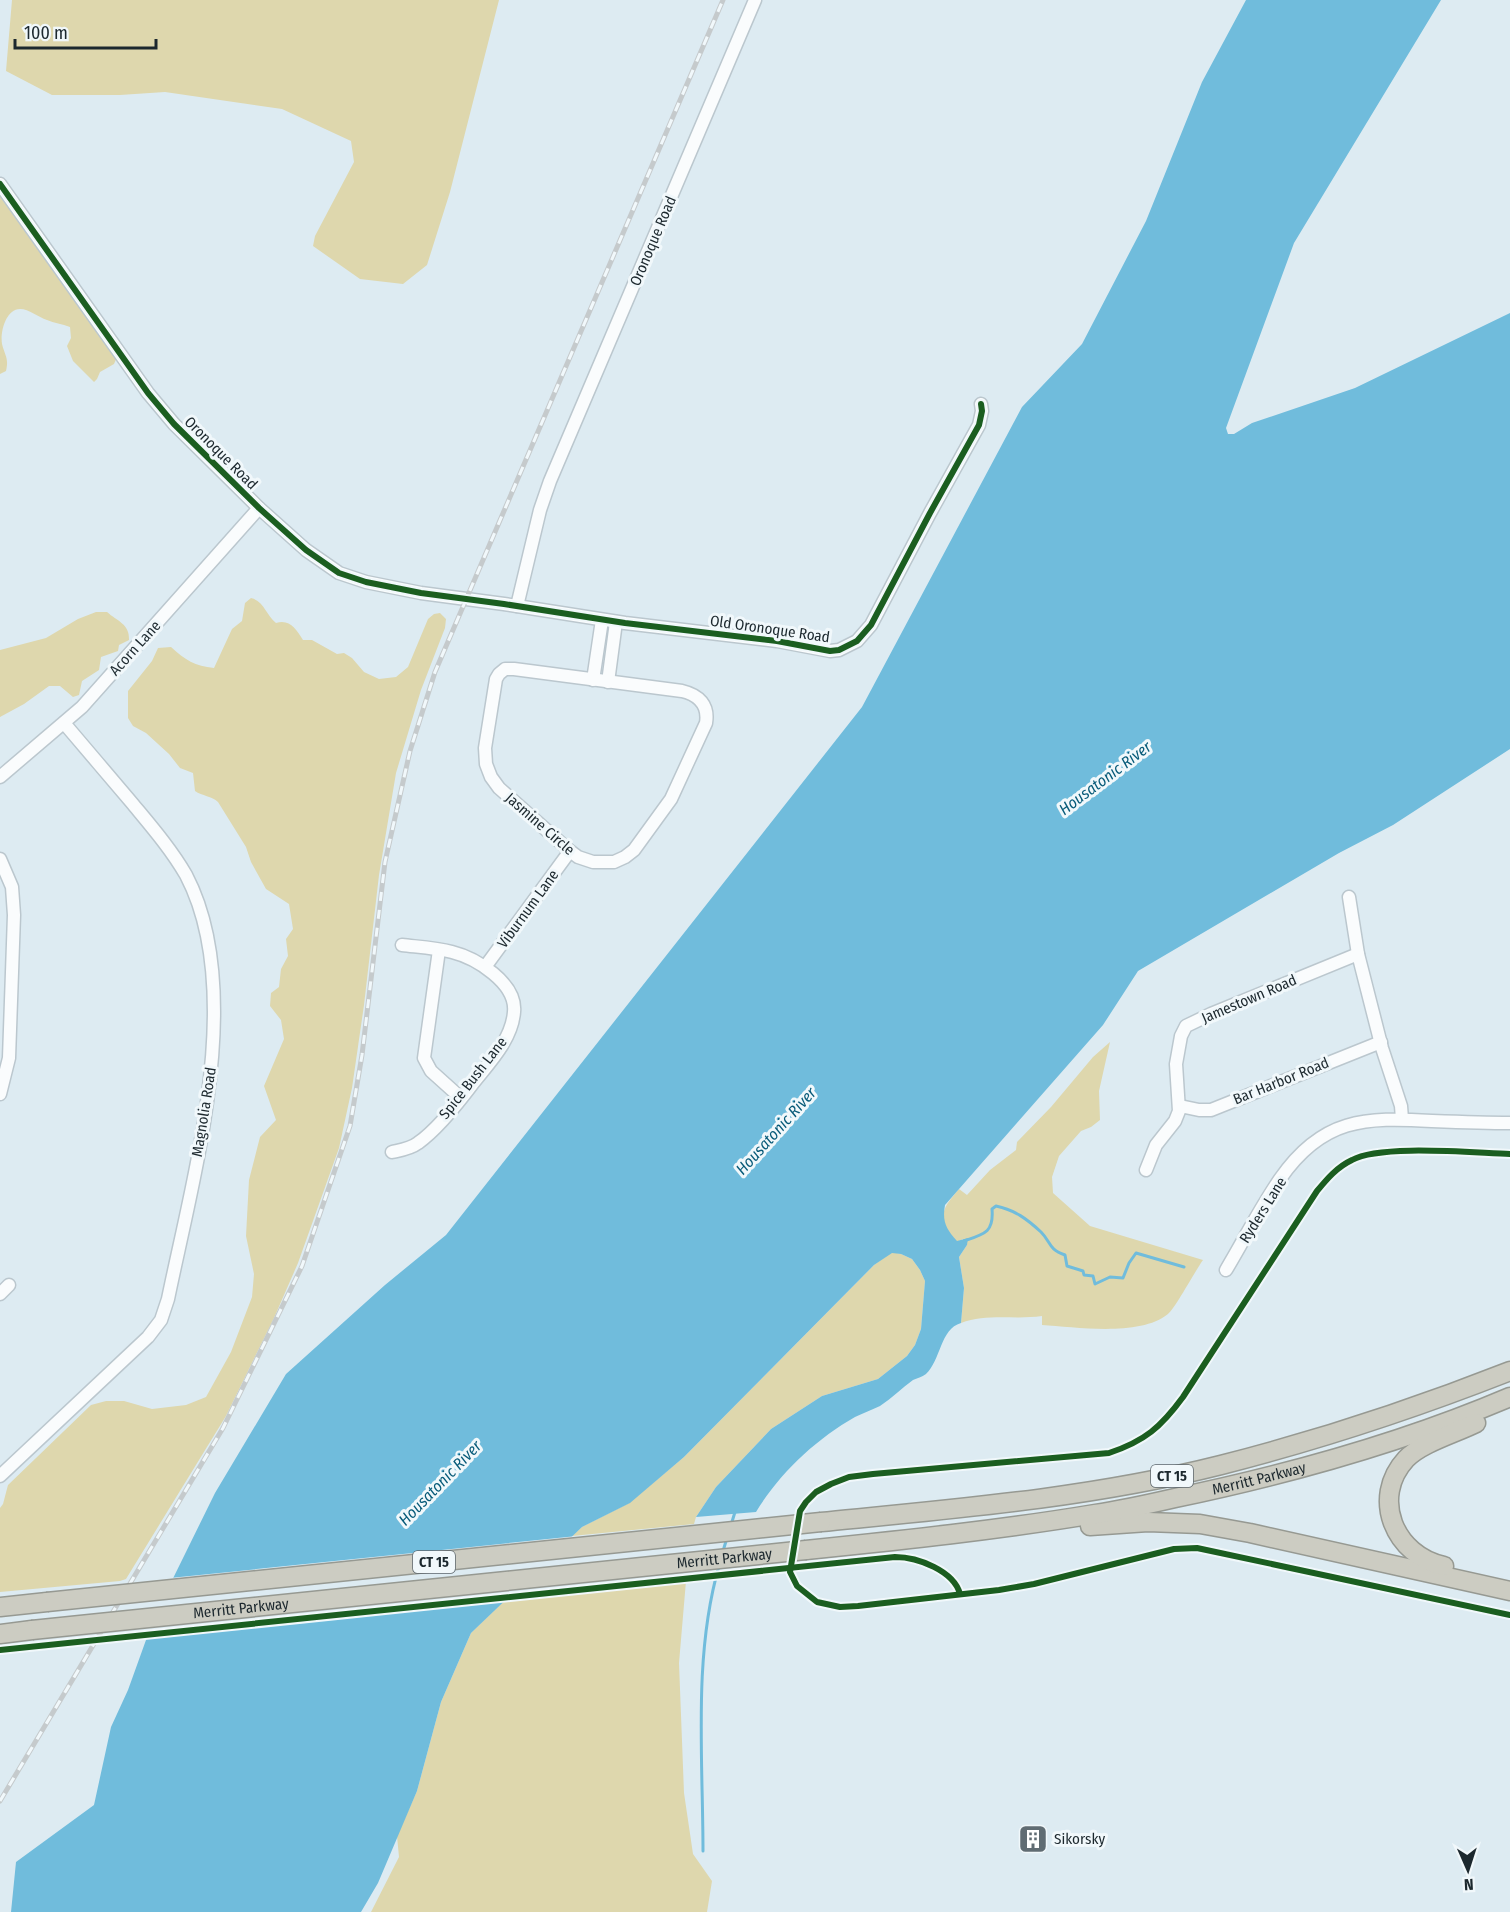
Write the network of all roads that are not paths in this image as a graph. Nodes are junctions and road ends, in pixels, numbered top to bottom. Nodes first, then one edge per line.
1 (755, 0) edge
2 (0, 184) edge
3 (981, 404) dead end
4 (259, 508) junction
5 (516, 606) junction
6 (602, 620) junction
7 (616, 622) junction
8 (593, 680) junction
9 (608, 682) junction
10 (64, 723) junction
11 (0, 777) edge
12 (570, 851) junction
13 (0, 859) edge
14 (1349, 897) dead end
15 (402, 945) dead end
16 (439, 950) junction
17 (1358, 954) junction
18 (485, 967) junction
19 (1381, 1042) junction
20 (0, 1094) edge
21 (461, 1098) junction
22 (1180, 1106) junction
23 (1402, 1119) junction
24 (1510, 1123) edge
25 (392, 1152) dead end
26 (1146, 1170) dead end
27 (1226, 1269) dead end
28 (1510, 1371) edge
29 (1510, 1396) edge
30 (1510, 1405) edge
31 (0, 1476) edge
32 (984, 1530) junction
33 (1510, 1581) edge
34 (1510, 1591) edge
35 (0, 1607) edge
36 (0, 1634) edge

1 - 5 street, Oronoque Road
2 - 4 street, Oronoque Road
3 - 7 street, Old Oronoque Road
4 - 5 street, Oronoque Road
4 - 10 street, Acorn Lane
5 - 6 street, Old Oronoque Road
6 - 7 street, Old Oronoque Road
6 - 8 street
7 - 9 street
8 - 9 street, Jasmine Circle
8 - 12 street, Jasmine Circle
9 - 12 street, Jasmine Circle
10 - 11 street, Acorn Lane
10 - 31 street, Magnolia Road
12 - 18 street, Viburnum Lane
13 - 20 street
14 - 17 street
15 - 16 street, Spice Bush Lane
16 - 18 street, Spice Bush Lane
16 - 21 street
17 - 19 street
17 - 22 street, Jamestown Road
18 - 21 street, Spice Bush Lane
19 - 22 street, Bar Harbor Road
19 - 23 street
21 - 25 street, Spice Bush Lane
22 - 26 street
23 - 24 street, Ryders Lane
23 - 27 street, Ryders Lane
28 - 35 highway, Merritt Parkway / CT 15, bridge
29 - 32 highway, Merritt Parkway / CT 15
30 - 33 highway
32 - 34 highway
32 - 36 highway, Merritt Parkway / CT 15, bridge

